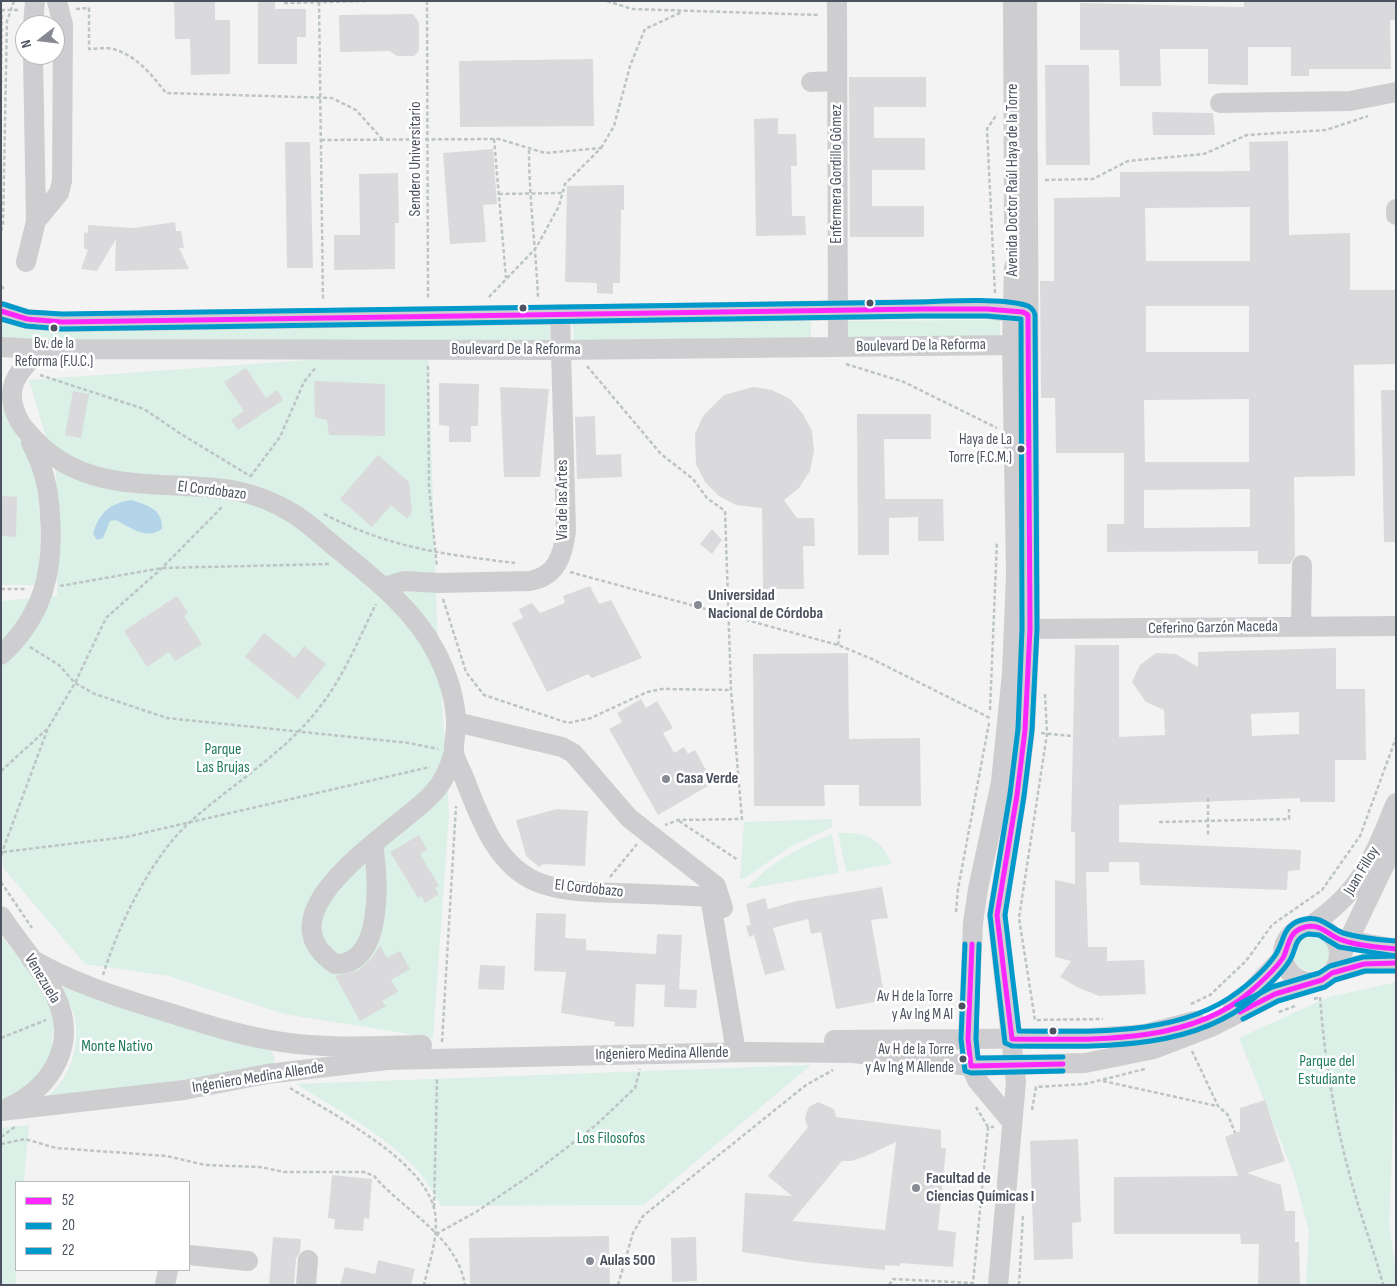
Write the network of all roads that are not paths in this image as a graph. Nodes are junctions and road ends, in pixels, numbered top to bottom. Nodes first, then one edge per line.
1 (1013, 1) edge
2 (1027, 1) edge
3 (59, 6) edge
4 (839, 22) edge
5 (33, 65) edge
6 (837, 81) junction
7 (811, 82) dead end
8 (1396, 92) edge
9 (1220, 103) dead end
10 (1396, 210) edge
11 (1396, 215) edge
12 (36, 221) junction
13 (26, 262) dead end
14 (1, 311) edge
15 (838, 312) junction
16 (1012, 312) junction
17 (560, 314) junction
18 (1020, 342) junction
19 (1, 347) edge
20 (41, 350) junction
21 (566, 350) junction
22 (838, 354) junction
23 (24, 428) junction
24 (1302, 565) dead end
25 (384, 588) junction
26 (1396, 626) edge
27 (1302, 627) junction
28 (1030, 629) junction
29 (1, 655) edge
30 (456, 722) junction
31 (452, 757) junction
32 (1396, 802) edge
33 (1396, 841) edge
34 (373, 844) junction
35 (716, 897) junction
36 (1, 916) edge
37 (1310, 926) junction
38 (1342, 940) junction
39 (1396, 949) edge
40 (1284, 956) junction
41 (31, 959) junction
42 (1396, 964) edge
43 (1335, 967) junction
44 (1314, 990) junction
45 (968, 1039) junction
46 (1012, 1039) junction
47 (283, 1042) junction
48 (741, 1046) junction
49 (971, 1066) junction
50 (1015, 1066) junction
51 (276, 1074) junction
52 (1, 1111) edge
53 (1012, 1122) junction
54 (190, 1255) edge
55 (248, 1260) dead end
56 (308, 1260) dead end
57 (168, 1271) edge
58 (164, 1285) edge
59 (306, 1285) edge
60 (998, 1285) edge

1 - 16 street, Avenida Doctor Raúl Haya de la Torre
2 - 16 street, Avenida Doctor Raúl Haya de la Torre
3 - 12 street
4 - 6 street, Enfermera Gordillo Gómez
5 - 12 street
6 - 7 street
6 - 15 street, Enfermera Gordillo Gómez
8 - 9 street
10 - 11 street
12 - 13 street
14 - 17 street, Boulevard De la Reforma
15 - 16 street, Boulevard De la Reforma
15 - 17 street, Boulevard De la Reforma
15 - 22 street, Enfermera Gordillo Gómez
16 - 18 street, Avenida Doctor Raúl Haya de la Torre
17 - 21 street, Vía de las Artes
18 - 22 street, Boulevard De la Reforma
18 - 28 street, Avenida Doctor Raúl Haya de la Torre
18 - 45 street, Avenida Doctor Raúl Haya de la Torre
19 - 20 street, Boulevard De la Reforma
20 - 21 street, Boulevard De la Reforma
20 - 23 street, El Cordobazo
21 - 22 street, Boulevard De la Reforma
21 - 25 street, Vía de las Artes
23 - 25 street, El Cordobazo
23 - 29 street
24 - 27 street
25 - 30 street, El Cordobazo
26 - 27 street, Ceferino Garzón Maceda
27 - 28 street, Ceferino Garzón Maceda
28 - 46 street, Avenida Doctor Raúl Haya de la Torre
30 - 31 street, El Cordobazo
30 - 35 street
31 - 34 street
31 - 35 street, El Cordobazo
32 - 37 street, Juan Filloy
33 - 38 street, Juan Filloy
34 - 34 street
35 - 48 street
36 - 41 street, Venezuela
37 - 38 street
37 - 40 street
38 - 39 street
38 - 43 street, Juan Filloy
40 - 44 street
40 - 46 street, Ingeniero Medina Allende
41 - 47 street, Ingeniero Medina Allende
41 - 52 street, Venezuela
42 - 43 street
43 - 44 street
44 - 50 street, Ingeniero Medina Allende
45 - 46 street, Ingeniero Medina Allende
45 - 48 street, Ingeniero Medina Allende
45 - 49 street, Avenida Doctor Raúl Haya de la Torre
46 - 50 street, Avenida Doctor Raúl Haya de la Torre
47 - 48 street, Ingeniero Medina Allende
47 - 51 street
48 - 49 street, Ingeniero Medina Allende
48 - 51 street, Ingeniero Medina Allende
49 - 50 street, Ingeniero Medina Allende
49 - 53 street, Avenida Doctor Raúl Haya de la Torre
50 - 53 street, Avenida Doctor Raúl Haya de la Torre
51 - 52 street, Ingeniero Medina Allende
53 - 60 street, Avenida Doctor Raúl Haya de la Torre
54 - 55 street
56 - 59 street
57 - 58 street

